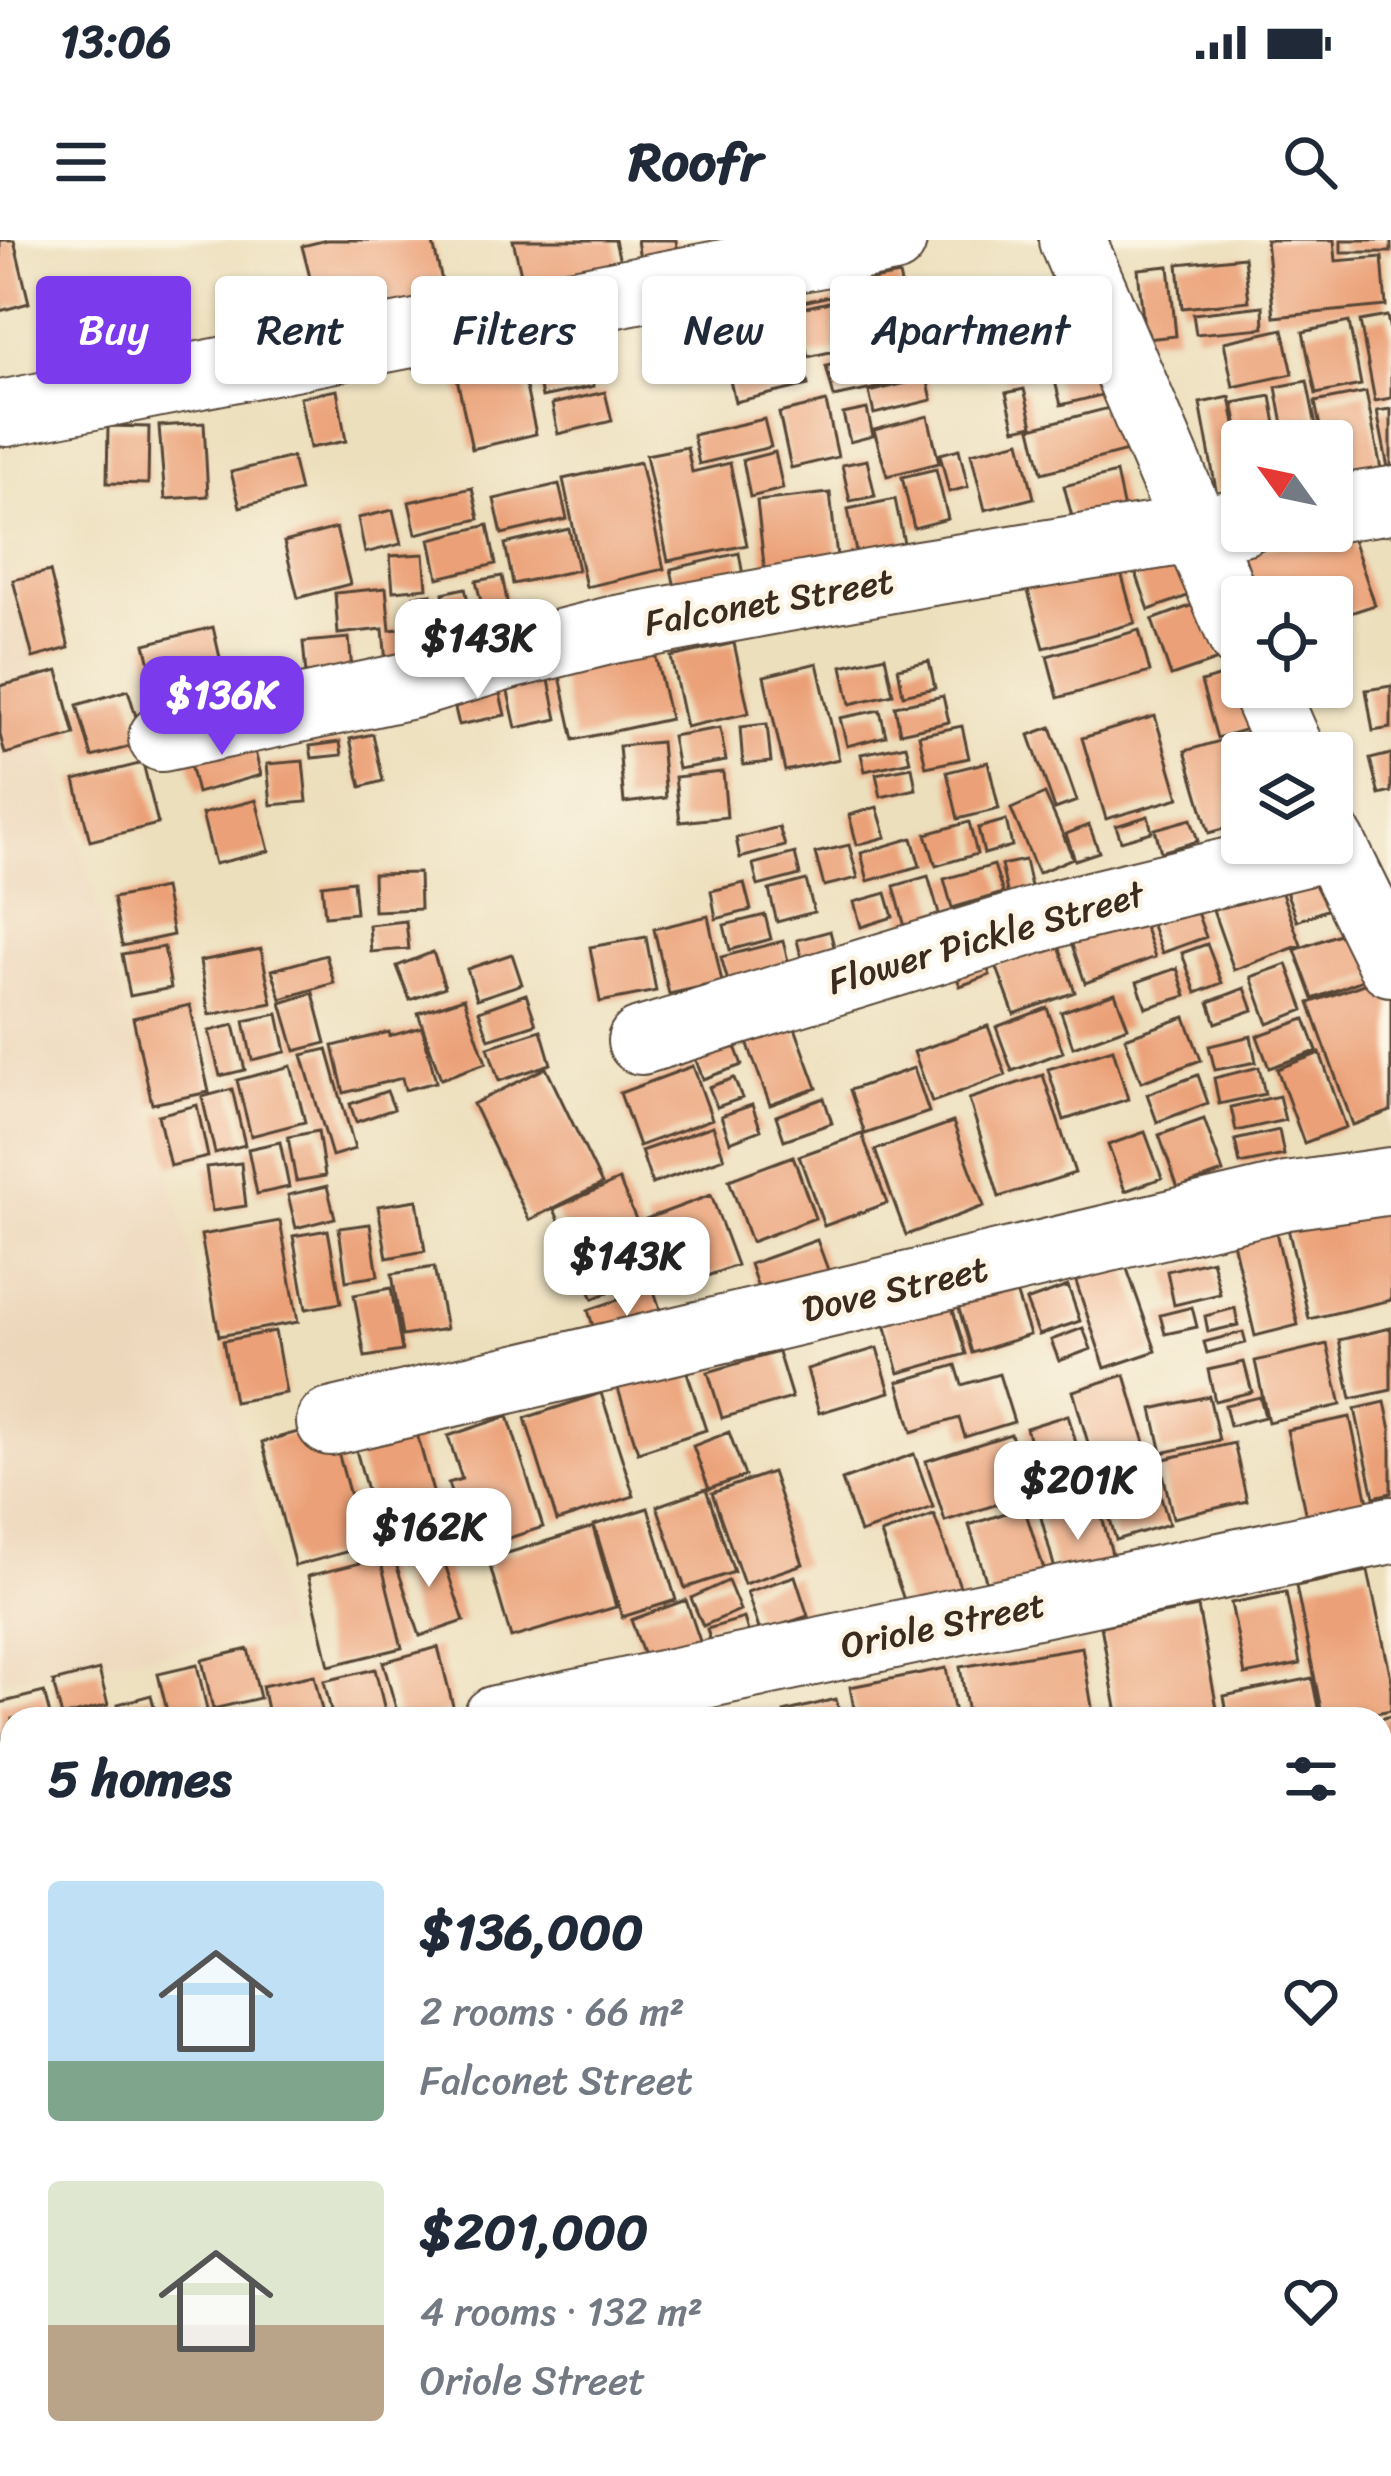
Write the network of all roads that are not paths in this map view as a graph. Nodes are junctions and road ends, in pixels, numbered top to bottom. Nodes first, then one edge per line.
1 (893, 240) edge
2 (1072, 240) edge
3 (6, 413) dead end
4 (1391, 500) edge
5 (1353, 505) edge
6 (1218, 526) edge
7 (1229, 576) edge
8 (161, 738) dead end
9 (1255, 864) edge
10 (1342, 864) edge
11 (1391, 963) edge
12 (641, 1040) dead end
13 (1391, 1181) edge
14 (330, 1421) dead end
15 (1391, 1530) edge
16 (553, 1707) edge

1 - 3 street
2 - 6 street
4 - 5 street
6 - 7 street
6 - 8 street, Falconet Street
9 - 12 street, Flower Pickle Street
10 - 11 street
13 - 14 street, Dove Street
15 - 16 street, Oriole Street

